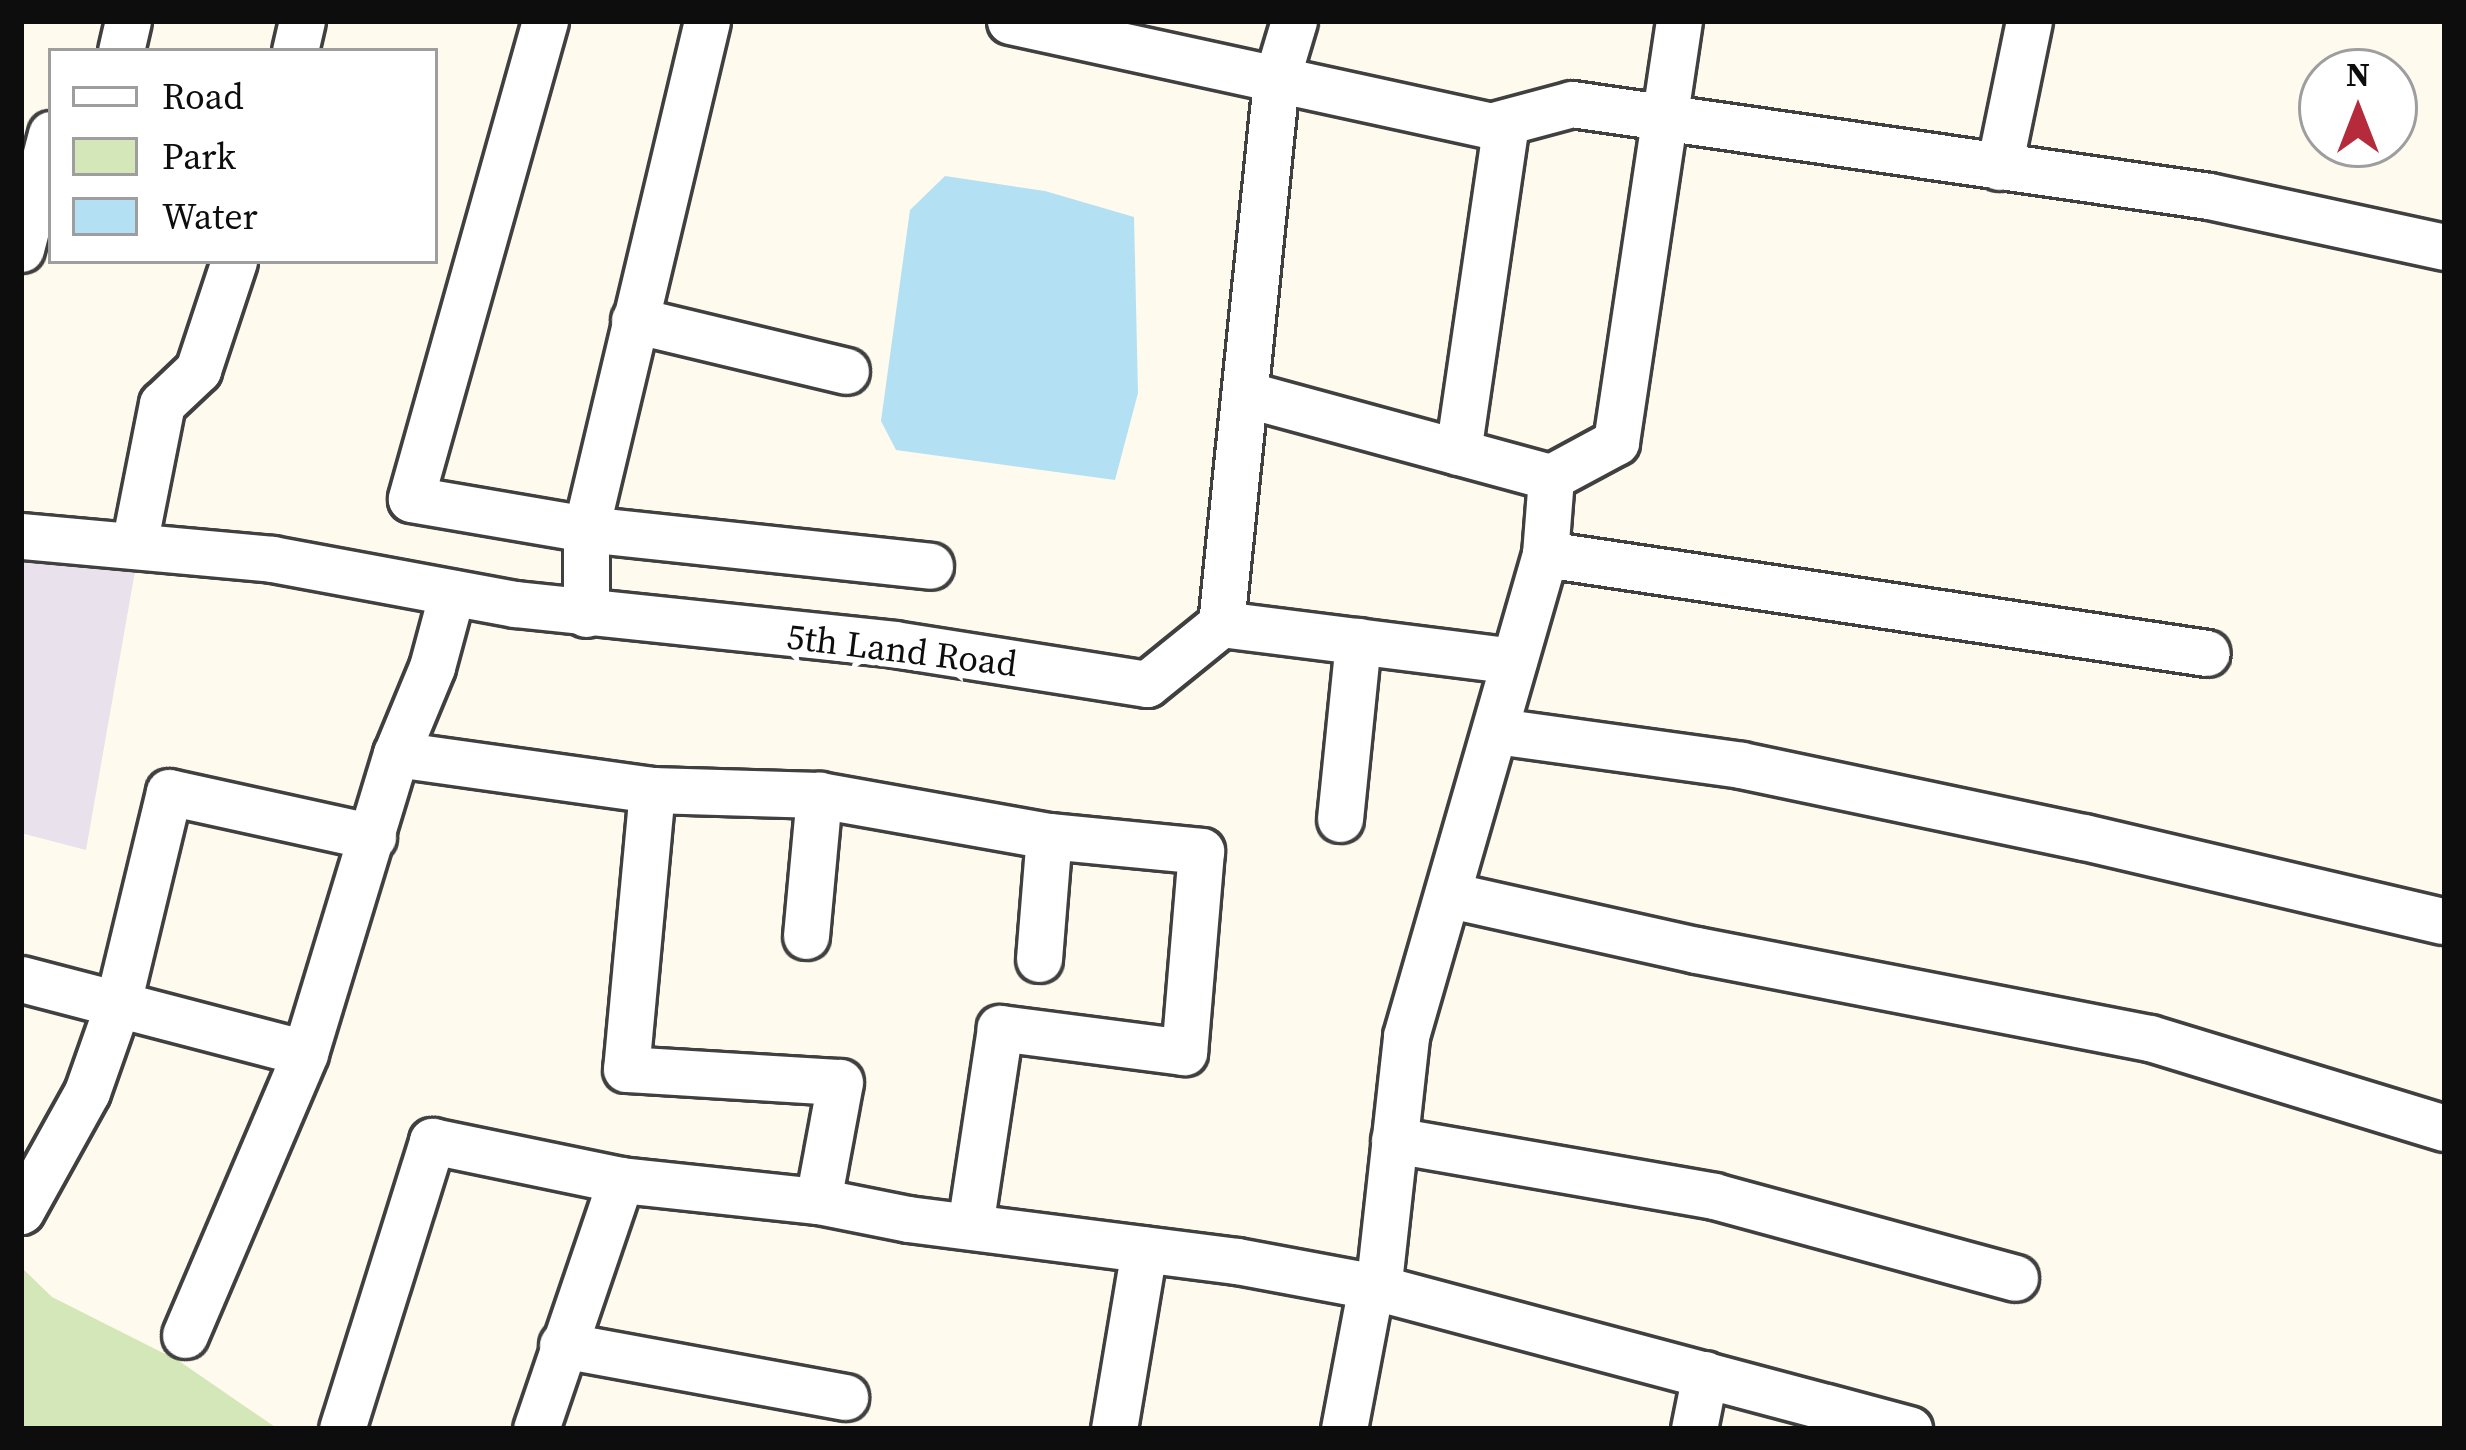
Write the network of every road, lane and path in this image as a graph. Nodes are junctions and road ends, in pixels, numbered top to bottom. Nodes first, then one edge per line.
1 (545, 21) edge
2 (1010, 21) edge
3 (1294, 21) edge
4 (1678, 21) edge
5 (2029, 21) edge
6 (701, 22) edge
7 (1276, 81) junction
8 (1664, 117) junction
9 (1506, 122) junction
10 (48, 146) edge
11 (1999, 166) junction
12 (2445, 247) edge
13 (21, 249) edge
14 (233, 264) edge
15 (634, 320) junction
16 (846, 370) dead end
17 (1245, 394) junction
18 (1458, 452) junction
19 (1551, 477) junction
20 (586, 529) junction
21 (21, 536) edge
22 (134, 545) junction
23 (1545, 554) junction
24 (930, 566) dead end
25 (452, 593) junction
26 (586, 614) junction
27 (1222, 624) junction
28 (1358, 641) junction
29 (2207, 653) dead end
30 (1514, 661) junction
31 (1497, 731) junction
32 (396, 754) junction
33 (652, 790) junction
34 (819, 795) junction
35 (1340, 819) dead end
36 (1049, 836) junction
37 (373, 837) junction
38 (1450, 895) junction
39 (2442, 921) dead end
40 (806, 936) dead end
41 (1039, 959) dead end
42 (21, 979) edge
43 (117, 1006) junction
44 (305, 1053) junction
45 (2445, 1128) edge
46 (1394, 1140) junction
47 (621, 1180) junction
48 (818, 1201) junction
49 (21, 1211) edge
50 (970, 1226) junction
51 (1144, 1249) junction
52 (2015, 1278) dead end
53 (1370, 1286) junction
54 (184, 1335) dead end
55 (562, 1345) junction
56 (1705, 1374) junction
57 (845, 1397) dead end
58 (342, 1429) edge
59 (536, 1429) edge
60 (1114, 1429) edge
61 (1344, 1429) edge
62 (1694, 1429) edge
63 (1910, 1429) edge

1 - 20 street
2 - 7 street
3 - 7 street
4 - 8 street
5 - 11 street
6 - 15 street
7 - 9 street
7 - 17 street
8 - 9 street
8 - 11 street
8 - 19 street
9 - 18 street
10 - 13 street
11 - 12 street
14 - 22 street
15 - 16 street
15 - 20 street
17 - 18 street
17 - 27 street
18 - 19 street
19 - 23 street
20 - 24 street
20 - 26 street
21 - 22 street, 5th Land Road
22 - 25 street, 5th Land Road
23 - 29 street
23 - 30 street
25 - 26 street, 5th Land Road
25 - 32 street
26 - 27 street, 5th Land Road
27 - 28 street
28 - 30 street
28 - 35 street
30 - 31 street
31 - 38 street
31 - 39 street
32 - 33 street
32 - 37 street
33 - 34 street
33 - 48 street
34 - 36 street
34 - 40 street
36 - 41 street
36 - 50 street
37 - 43 street
37 - 44 street
38 - 45 street
38 - 46 street
42 - 43 street
43 - 44 street
43 - 49 street
44 - 54 street
46 - 52 street
46 - 53 street
47 - 48 street
47 - 55 street
47 - 58 street
48 - 50 street
50 - 51 street
51 - 53 street
51 - 60 street
53 - 56 street
53 - 61 street
55 - 57 street
55 - 59 street
56 - 62 street
56 - 63 street

